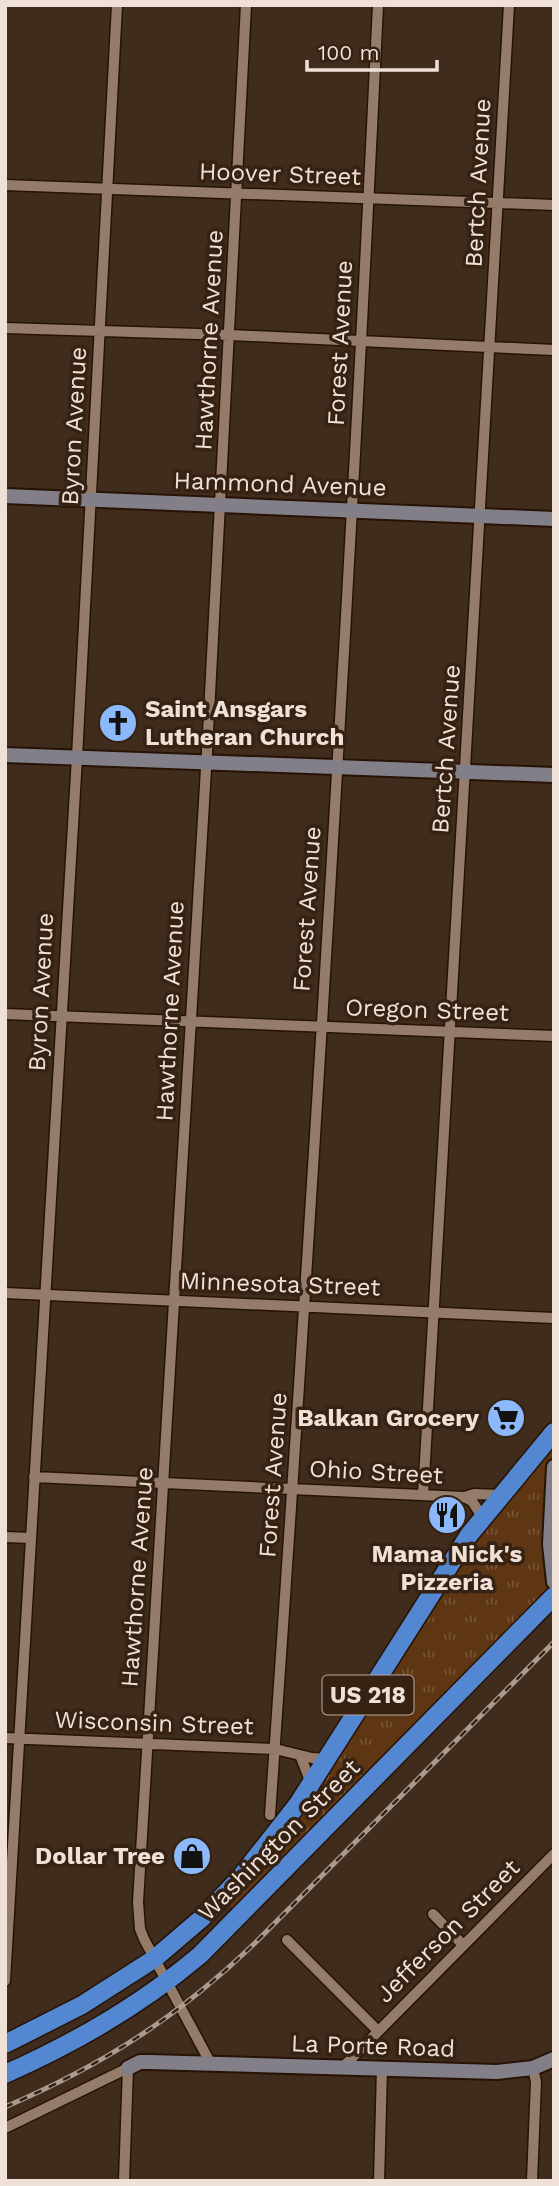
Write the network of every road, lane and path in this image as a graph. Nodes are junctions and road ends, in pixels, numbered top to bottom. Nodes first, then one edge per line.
1 (117, 5) edge
2 (246, 5) edge
3 (378, 5) edge
4 (509, 5) edge
5 (5, 185) edge
6 (107, 188) junction
7 (237, 194) junction
8 (369, 199) junction
9 (497, 203) junction
10 (554, 205) edge
11 (5, 328) edge
12 (100, 331) junction
13 (230, 335) junction
14 (362, 341) junction
15 (491, 347) junction
16 (554, 349) edge
17 (5, 496) edge
18 (90, 499) junction
19 (221, 505) junction
20 (351, 510) junction
21 (482, 516) junction
22 (554, 519) edge
23 (5, 755) edge
24 (77, 757) junction
25 (206, 761) junction
26 (338, 767) junction
27 (464, 772) junction
28 (554, 775) edge
29 (5, 1014) edge
30 (61, 1016) junction
31 (190, 1021) junction
32 (320, 1027) junction
33 (451, 1032) junction
34 (554, 1036) edge
35 (5, 1293) edge
36 (44, 1295) junction
37 (175, 1301) junction
38 (305, 1306) junction
39 (435, 1312) junction
40 (554, 1318) edge
41 (554, 1432) edge
42 (554, 1467) edge
43 (34, 1478) junction
44 (164, 1483) junction
45 (293, 1489) junction
46 (424, 1495) junction
47 (501, 1495) junction
48 (464, 1497) junction
49 (483, 1518) junction
50 (5, 1537) edge
51 (31, 1538) junction
52 (554, 1582) edge
53 (554, 1596) edge
54 (5, 1738) edge
55 (19, 1739) junction
56 (147, 1744) junction
57 (275, 1749) junction
58 (300, 1755) junction
59 (326, 1759) junction
60 (311, 1783) junction
61 (270, 1815) dead end
62 (554, 1854) edge
63 (9, 1858) edge
64 (433, 1914) dead end
65 (287, 1940) dead end
66 (463, 1945) junction
67 (154, 1959) junction
68 (5, 1981) edge
69 (167, 1983) junction
70 (82, 2005) junction
71 (378, 2031) junction
72 (5, 2034) edge
73 (5, 2044) edge
74 (554, 2059) edge
75 (211, 2064) junction
76 (343, 2067) junction
77 (128, 2068) junction
78 (533, 2068) junction
79 (382, 2069) junction
80 (5, 2074) edge
81 (5, 2128) edge
82 (124, 2181) edge
83 (379, 2181) edge
84 (532, 2181) edge

1 - 6 street, Byron Avenue
2 - 7 street, Hawthorne Avenue
3 - 8 street, Forest Avenue
4 - 9 street, Bertch Avenue
5 - 6 street, Hoover Street
6 - 7 street, Hoover Street
6 - 12 street, Byron Avenue
7 - 8 street, Hoover Street
7 - 13 street, Hawthorne Avenue
8 - 9 street, Hoover Street
8 - 14 street, Forest Avenue
9 - 10 street, Hoover Street
9 - 15 street, Bertch Avenue
11 - 12 street
12 - 13 street
12 - 18 street, Byron Avenue
13 - 14 street
13 - 19 street, Hawthorne Avenue
14 - 15 street
14 - 20 street, Forest Avenue
15 - 16 street
15 - 21 street, Bertch Avenue
17 - 18 street, Hammond Avenue
18 - 19 street, Hammond Avenue
18 - 24 street, Byron Avenue
19 - 20 street, Hammond Avenue
19 - 25 street, Hawthorne Avenue
20 - 21 street, Hammond Avenue
20 - 26 street, Forest Avenue
21 - 22 street, Hammond Avenue
21 - 27 street, Bertch Avenue
23 - 24 street
24 - 25 street
24 - 30 street, Byron Avenue
25 - 26 street
25 - 31 street, Hawthorne Avenue
26 - 27 street
26 - 32 street, Forest Avenue
27 - 28 street
27 - 33 street, Bertch Avenue
29 - 30 street, Oregon Street
30 - 31 street, Oregon Street
30 - 36 street, Byron Avenue
31 - 32 street, Oregon Street
31 - 37 street, Hawthorne Avenue
32 - 33 street, Oregon Street
32 - 38 street, Forest Avenue
33 - 34 street, Oregon Street
33 - 39 street, Bertch Avenue
35 - 36 street, Minnesota Street
36 - 37 street, Minnesota Street
36 - 43 street, Byron Avenue
37 - 38 street, Minnesota Street
37 - 44 street, Hawthorne Avenue
38 - 39 street, Minnesota Street
38 - 45 street, Forest Avenue
39 - 40 street, Minnesota Street
39 - 46 street, Bertch Avenue
41 - 47 highway, Washington Street / US 218
42 - 52 street
43 - 44 street, Ohio Street
43 - 51 street, Byron Avenue
44 - 45 street, Ohio Street
44 - 56 street, Hawthorne Avenue
45 - 46 street, Ohio Street
45 - 57 street, Forest Avenue
46 - 48 street, Ohio Street
47 - 48 street, Ohio Street
47 - 49 highway, Washington Street / US 218
48 - 49 street, Ohio Street
49 - 59 highway, Washington Street / US 218
50 - 51 street
51 - 55 street, Byron Avenue
53 - 69 highway, Washington Street / US 218
54 - 55 street, Wisconsin Street
55 - 56 street, Wisconsin Street
55 - 63 street, Byron Avenue
56 - 57 street, Wisconsin Street
56 - 67 street, Hawthorne Avenue
57 - 58 street, Wisconsin Street
57 - 61 street, Forest Avenue
58 - 59 street, Wisconsin Street
58 - 60 street
59 - 60 highway, Washington Street / US 218
60 - 67 highway, Washington Street / US 218
62 - 66 street, Jefferson Street
63 - 68 street, Byron Avenue
64 - 66 street
65 - 71 street
66 - 71 street, Jefferson Street
67 - 69 street, Hawthorne Avenue
67 - 70 highway, Washington Street / US 218
69 - 75 street, Hawthorne Avenue
69 - 80 highway, Washington Street / US 218
70 - 72 highway
70 - 73 highway, Washington Street / US 218
71 - 76 street, Jefferson Street
74 - 78 street, La Porte Road
75 - 76 street, La Porte Road
75 - 77 street, La Porte Road
76 - 79 street, La Porte Road
77 - 81 street
77 - 82 street
78 - 79 street, La Porte Road
78 - 84 street
79 - 83 street

